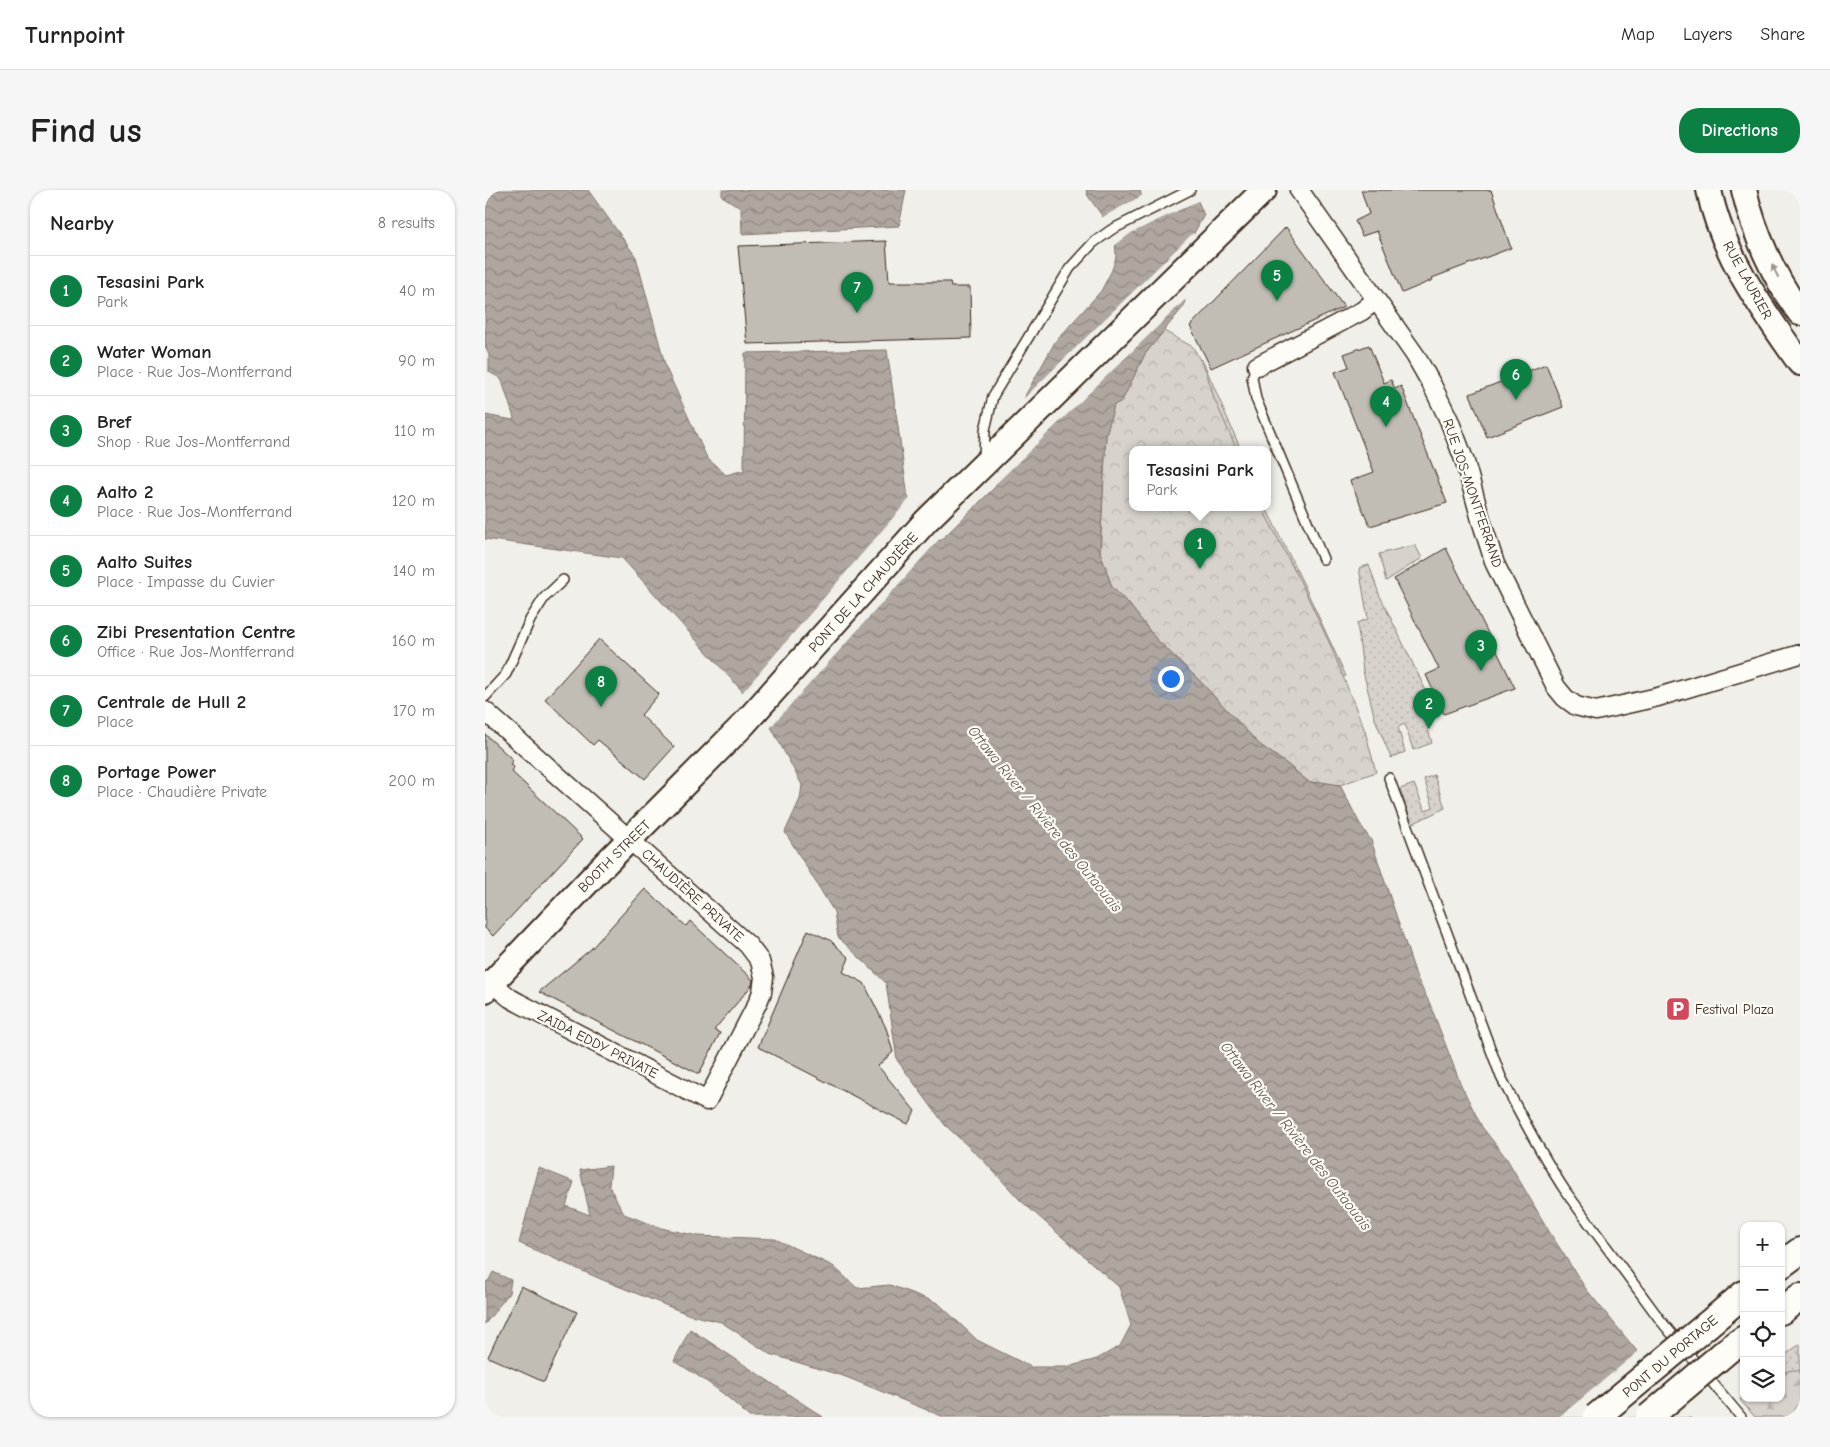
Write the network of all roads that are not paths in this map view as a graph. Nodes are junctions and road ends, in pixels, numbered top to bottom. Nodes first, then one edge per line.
1 (1190, 190) edge
2 (1264, 190) edge
3 (1299, 190) edge
4 (1709, 190) edge
5 (1744, 190) edge
6 (1376, 300) junction
7 (1800, 313) edge
8 (1800, 363) edge
9 (1257, 366) joint
10 (984, 464) junction
11 (1323, 559) dead end
12 (563, 580) dead end
13 (1800, 654) edge
14 (485, 697) edge
15 (485, 711) edge
16 (745, 723) joint
17 (1389, 778) dead end
18 (630, 840) junction
19 (489, 986) edge
20 (707, 1101) joint
21 (1800, 1251) edge
22 (1785, 1262) edge
23 (1740, 1297) edge
24 (1800, 1297) edge
25 (1785, 1308) edge
26 (1736, 1345) edge
27 (1596, 1417) edge
28 (1649, 1417) edge
29 (1741, 1417) edge

1 - 10 lane
2 - 10 main road, PONT DE LA CHAUDIÈRE
3 - 6 street, RUE JOS-MONTFERRAND
4 - 8 main road, RUE LAURIER
7 -> 5 main road, RUE LAURIER
6 - 9 street
6 - 13 street, RUE JOS-MONTFERRAND
9 - 11 lane
10 - 16 main road, PONT DE LA CHAUDIÈRE
12 - 14 lane
15 - 18 street, CHAUDIÈRE PRIVATE
16 - 18 main road, BOOTH STREET
17 - 29 lane
18 - 19 main road, BOOTH STREET
18 - 20 street, CHAUDIÈRE PRIVATE
19 - 20 street, ZAIDA EDDY PRIVATE
21 - 22 main road
23 - 27 main road, PONT DU PORTAGE, bridge
24 - 25 main road
26 - 28 main road, bridge

